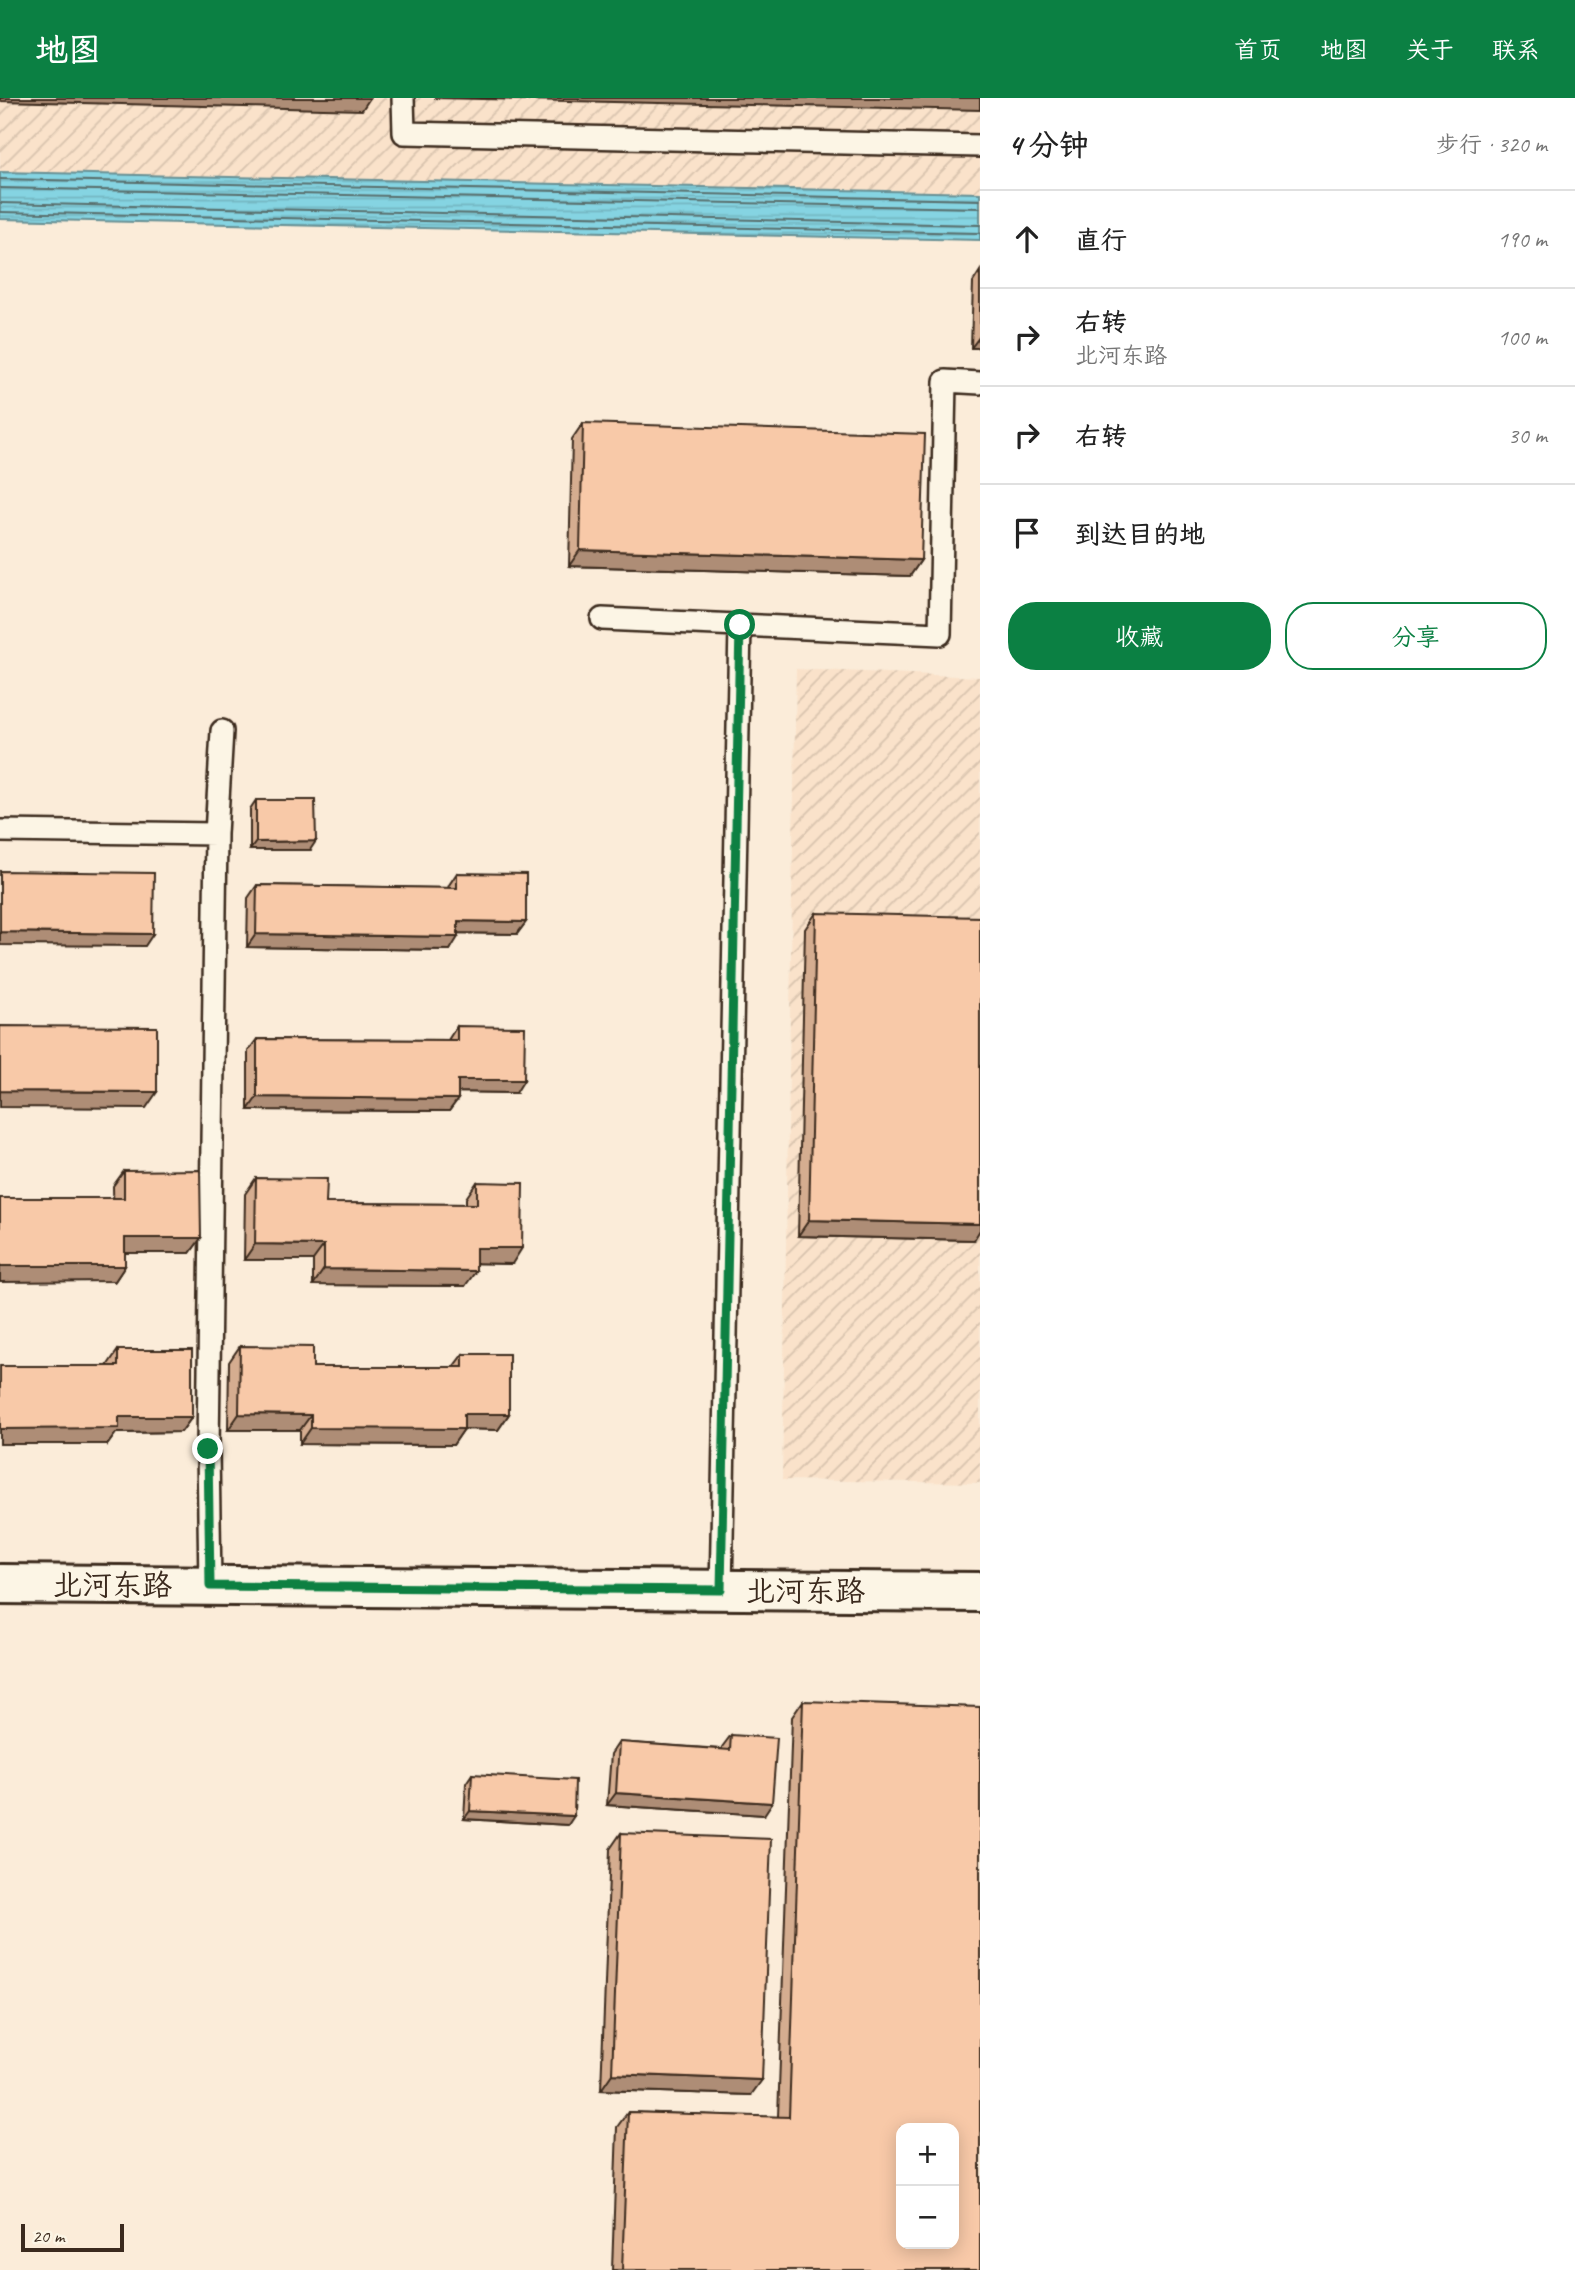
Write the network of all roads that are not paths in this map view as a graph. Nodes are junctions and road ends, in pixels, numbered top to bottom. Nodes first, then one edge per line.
1 (403, 98) edge
2 (980, 146) edge
3 (980, 383) edge
4 (601, 619) dead end
5 (740, 625) junction
6 (222, 731) dead end
7 (0, 831) edge
8 (216, 834) junction
9 (0, 1584) edge
10 (210, 1586) junction
11 (721, 1590) junction
12 (980, 1592) edge

1 - 2 lane
3 - 5 lane
4 - 5 lane
5 - 11 lane
6 - 8 lane
7 - 8 lane
8 - 10 lane
9 - 10 street, 北河东路
10 - 11 street, 北河东路
11 - 12 street, 北河东路

